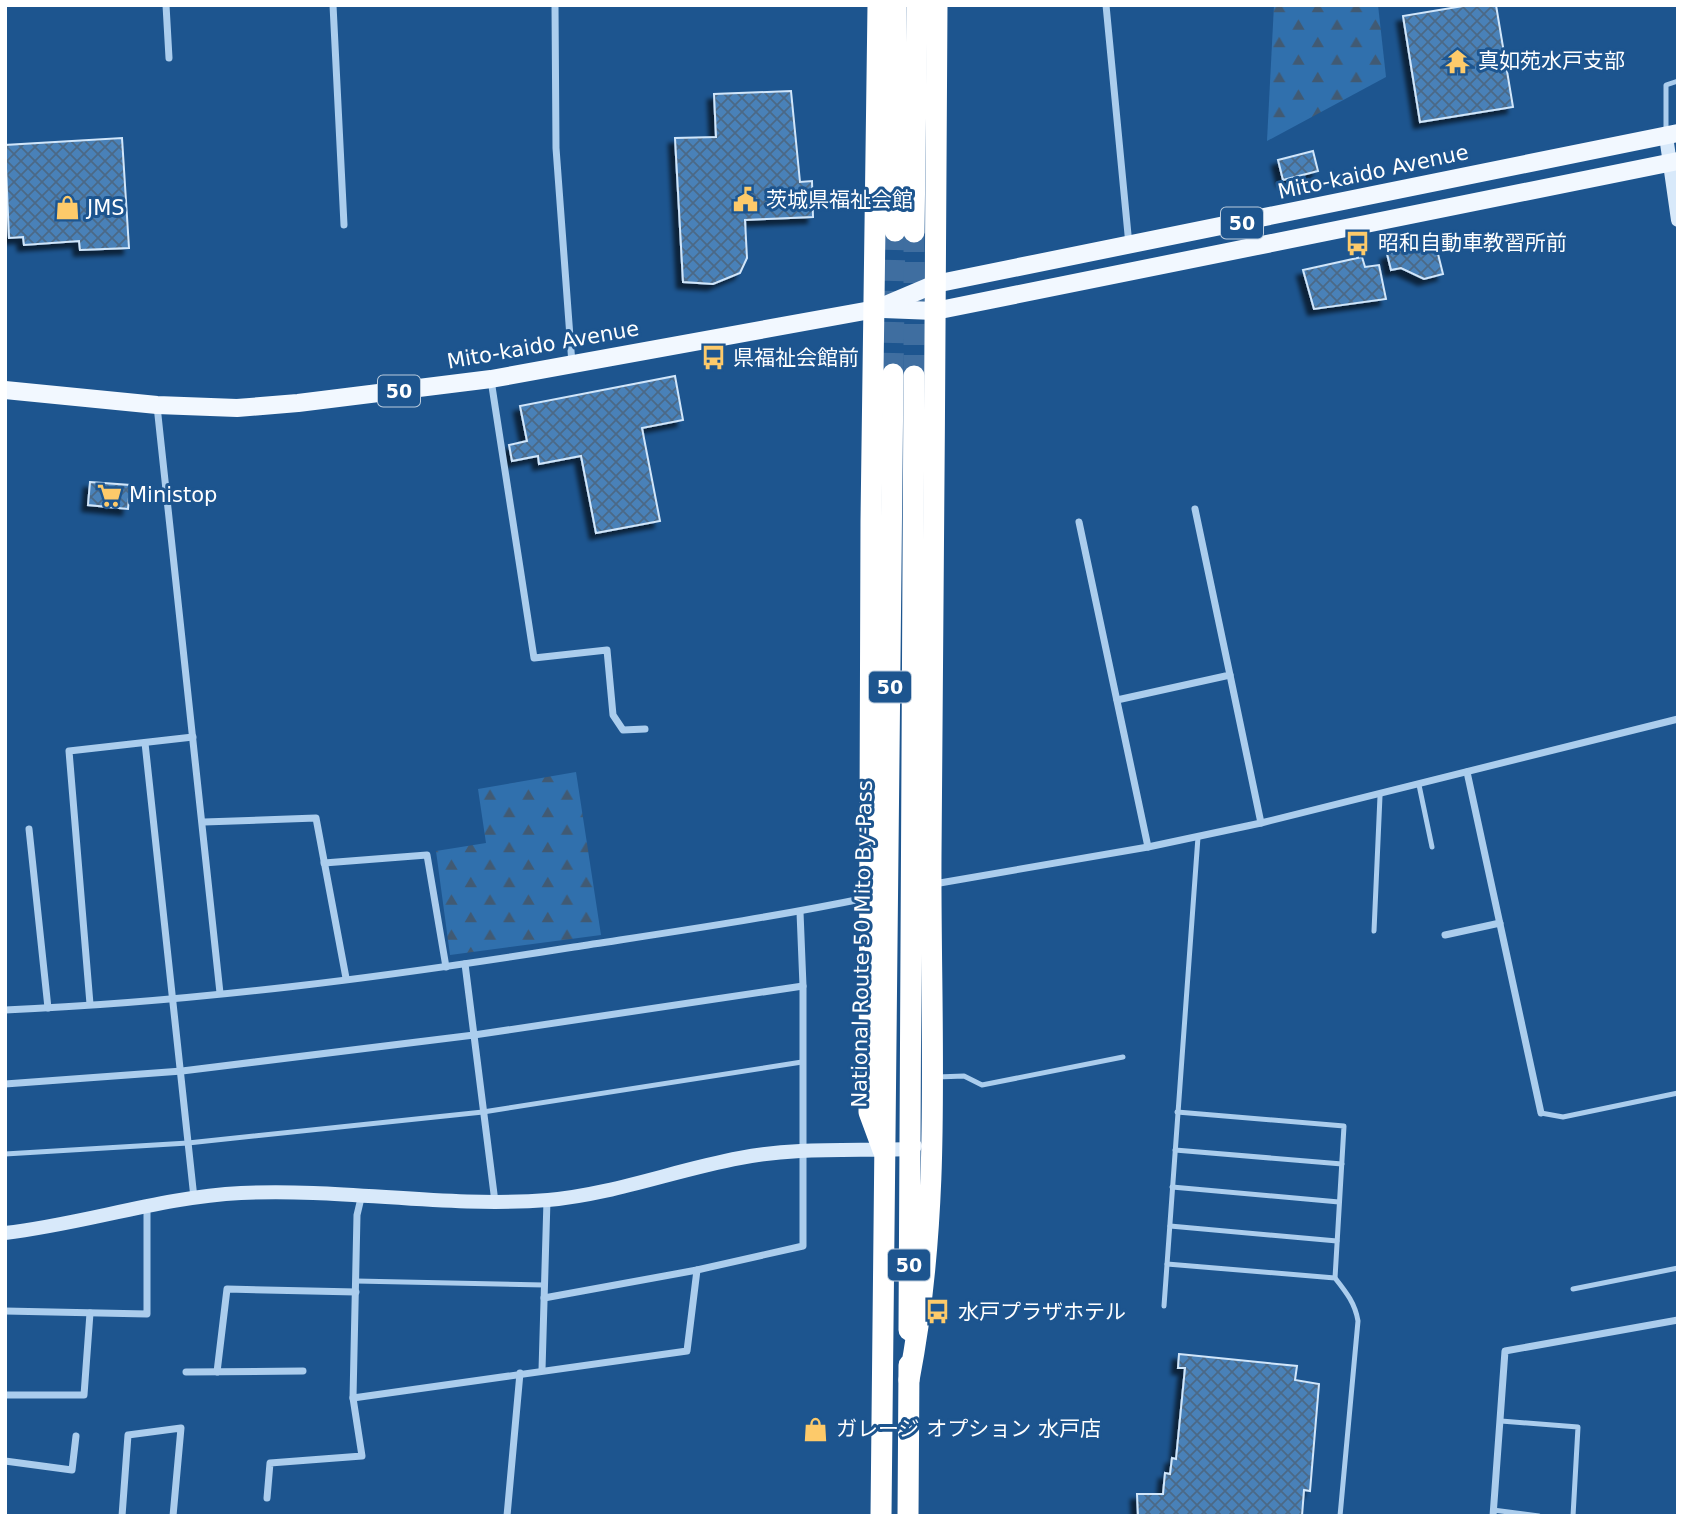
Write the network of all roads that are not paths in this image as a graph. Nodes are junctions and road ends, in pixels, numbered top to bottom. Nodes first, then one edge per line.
1 (166, 5) edge
2 (333, 5) edge
3 (555, 5) edge
4 (878, 5) edge
5 (896, 5) edge
6 (917, 5) edge
7 (937, 5) edge
8 (1106, 5) edge
9 (169, 58) dead end
10 (1678, 81) edge
11 (1672, 134) edge
12 (1673, 162) edge
13 (1678, 220) edge
14 (344, 225) dead end
15 (1129, 246) junction
16 (935, 284) junction
17 (876, 309) junction
18 (935, 311) junction
19 (572, 365) junction
20 (491, 379) junction
21 (5, 390) edge
22 (157, 405) junction
23 (1195, 509) dead end
24 (1079, 522) dead end
25 (1230, 674) junction
26 (1117, 700) junction
27 (1678, 719) edge
28 (645, 729) dead end
29 (193, 737) junction
30 (145, 743) junction
31 (1467, 772) junction
32 (1419, 785) junction
33 (1380, 796) junction
34 (204, 822) junction
35 (1261, 823) junction
36 (29, 830) dead end
37 (1198, 837) junction
38 (1149, 847) junction
39 (1432, 847) dead end
40 (324, 863) junction
41 (931, 885) junction
42 (870, 897) junction
43 (800, 912) junction
44 (1500, 923) junction
45 (1374, 931) dead end
46 (1445, 935) dead end
47 (465, 964) junction
48 (446, 967) junction
49 (346, 978) junction
50 (803, 986) junction
51 (220, 993) junction
52 (172, 998) junction
53 (90, 1004) junction
54 (48, 1008) junction
55 (5, 1010) edge
56 (474, 1035) junction
57 (1123, 1057) dead end
58 (803, 1062) junction
59 (182, 1071) junction
60 (934, 1077) junction
61 (5, 1084) edge
62 (1678, 1093) edge
63 (482, 1112) junction
64 (1177, 1112) junction
65 (1541, 1112) joint
66 (934, 1135) junction
67 (187, 1143) junction
68 (909, 1149) junction
69 (802, 1150) junction
70 (883, 1150) junction
71 (1175, 1150) junction
72 (5, 1154) edge
73 (1342, 1164) junction
74 (1172, 1187) junction
75 (362, 1194) junction
76 (194, 1198) junction
77 (547, 1200) junction
78 (495, 1202) junction
79 (1339, 1202) junction
80 (147, 1206) junction
81 (1170, 1226) junction
82 (5, 1233) edge
83 (1337, 1241) junction
84 (1167, 1264) junction
85 (1678, 1268) edge
86 (697, 1270) junction
87 (1335, 1278) junction
88 (356, 1281) junction
89 (544, 1285) junction
90 (1573, 1289) dead end
91 (356, 1292) junction
92 (544, 1298) junction
93 (1164, 1306) dead end
94 (5, 1311) edge
95 (90, 1312) junction
96 (1678, 1320) edge
97 (542, 1370) junction
98 (303, 1371) dead end
99 (186, 1372) dead end
100 (217, 1372) junction
101 (520, 1373) junction
102 (909, 1380) junction
103 (5, 1395) edge
104 (353, 1398) junction
105 (1501, 1421) junction
106 (76, 1436) dead end
107 (5, 1461) edge
108 (267, 1498) dead end
109 (1493, 1513) edge
110 (122, 1516) edge
111 (173, 1516) edge
112 (507, 1516) edge
113 (881, 1516) edge
114 (908, 1516) edge
115 (1340, 1516) edge
116 (1539, 1516) edge
117 (1573, 1516) edge

1 - 9 street
2 - 14 street
3 - 19 street
4 - 17 highway
5 - 6 highway
7 - 16 highway
8 - 15 street
10 - 11 lane
11 - 12 street
11 - 15 main road, Mito-kaido Avenue / 50
12 - 13 street
12 - 18 main road, Mito-kaido Avenue / 50
15 - 16 main road, Mito-kaido Avenue / 50
16 - 17 main road, Mito-kaido Avenue / 50
16 - 18 highway
17 - 18 main road, Mito-kaido Avenue / 50
17 - 19 main road, Mito-kaido Avenue / 50
17 - 42 highway
18 - 41 highway
19 - 20 main road, Mito-kaido Avenue / 50
20 - 22 main road, Mito-kaido Avenue / 50
20 - 28 street
21 - 22 main road, Mito-kaido Avenue / 50
22 - 29 street
23 - 25 street
24 - 26 street
25 - 26 street
25 - 35 street
26 - 38 street
27 - 31 street
29 - 30 street
29 - 34 street
30 - 52 street
30 - 53 street
31 - 32 street
31 - 44 street
32 - 33 street
32 - 39 lane
33 - 35 street
33 - 45 lane
34 - 40 street
34 - 51 street
35 - 37 street
36 - 54 street
37 - 38 street
37 - 64 lane
38 - 41 street
40 - 48 street
40 - 49 street
41 - 60 highway
42 - 43 street
42 - 70 highway
43 - 47 street
43 - 50 street
44 - 46 street
44 - 65 street
47 - 48 street
47 - 56 street
48 - 49 street
49 - 51 street
50 - 56 street
50 - 58 street
51 - 52 street
52 - 53 street
52 - 59 street
53 - 54 street
54 - 55 street
56 - 59 street
56 - 63 street
57 - 60 lane
58 - 63 lane
58 - 69 street
59 - 61 street
59 - 67 street
60 - 66 highway
62 - 65 lane
63 - 67 lane
63 - 78 street
64 - 71 lane
64 - 73 lane
66 - 68 street
66 - 102 highway
67 - 72 lane
67 - 76 street
68 - 70 street
68 - 70 highway, National Route 50 Mito By-Pass / 50
68 - 102 highway, National Route 50 Mito By-Pass / 50
69 - 70 street
69 - 77 street
69 - 86 street
70 - 113 highway, National Route 50 Mito By-Pass / 50
71 - 73 lane
71 - 74 lane
73 - 79 lane
74 - 79 lane
74 - 81 lane
75 - 76 street
75 - 78 street
75 - 88 street
76 - 80 street
77 - 78 street
77 - 89 street
79 - 83 lane
80 - 82 street
80 - 95 street
81 - 83 lane
81 - 84 lane
83 - 87 lane
84 - 87 lane
84 - 93 lane
85 - 90 lane
86 - 92 street
86 - 97 street
87 - 115 lane
88 - 89 lane
88 - 91 street
89 - 92 street
91 - 100 street
91 - 104 street
92 - 97 street
94 - 95 street
95 - 103 street
96 - 105 street
97 - 101 street
98 - 100 street
99 - 100 street
101 - 104 street
101 - 112 street
102 - 114 highway, National Route 50 Mito By-Pass / 50
104 - 108 street
105 - 109 street
105 - 117 lane
106 - 107 street
109 - 116 lane
110 - 111 street

